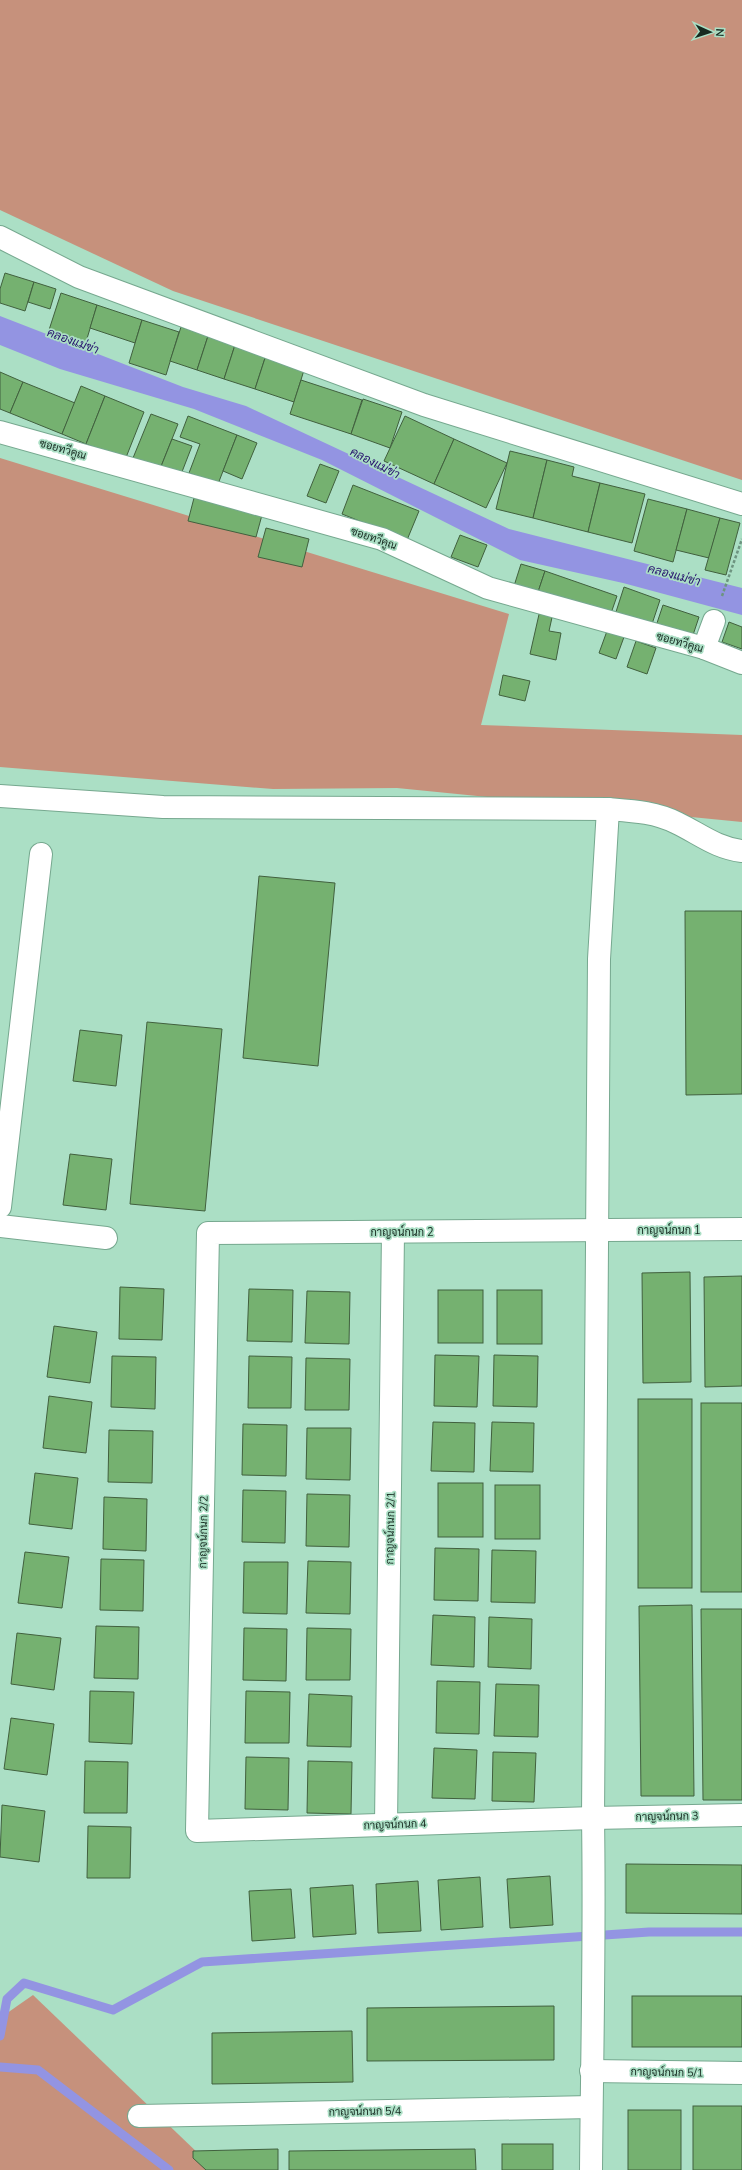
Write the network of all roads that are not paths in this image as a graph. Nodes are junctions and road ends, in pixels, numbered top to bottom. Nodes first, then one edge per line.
1 (0, 237) edge
2 (0, 432) edge
3 (742, 504) edge
4 (714, 621) dead end
5 (704, 648) junction
6 (742, 662) edge
7 (0, 796) edge
8 (608, 809) junction
9 (742, 851) edge
10 (41, 854) dead end
11 (0, 1207) edge
12 (0, 1226) edge
13 (742, 1229) edge
14 (597, 1230) junction
15 (393, 1232) junction
16 (208, 1233) joint
17 (106, 1238) dead end
18 (742, 1815) edge
19 (593, 1818) junction
20 (386, 1824) junction
21 (197, 1831) joint
22 (591, 2070) junction
23 (742, 2073) edge
24 (591, 2107) junction
25 (139, 2116) dead end
26 (591, 2170) edge

1 - 3 street
2 - 5 street, ซอยทวีคูณ
4 - 5 street
5 - 6 street, ซอยทวีคูณ
7 - 8 street
8 - 9 street
8 - 14 street
10 - 11 street
12 - 17 street
13 - 14 street, กาญจน์กนก 1
14 - 15 street, กาญจน์กนก 2
14 - 19 street
15 - 16 street, กาญจน์กนก 2
15 - 20 street, กาญจน์กนก 2/1
16 - 21 street, กาญจน์กนก 2/2
18 - 19 street, กาญจน์กนก 3
19 - 20 street, กาญจน์กนก 4
19 - 22 street
20 - 21 street, กาญจน์กนก 4
22 - 23 street, กาญจน์กนก 5/1
22 - 24 street
24 - 25 street, กาญจน์กนก 5/4
24 - 26 street

